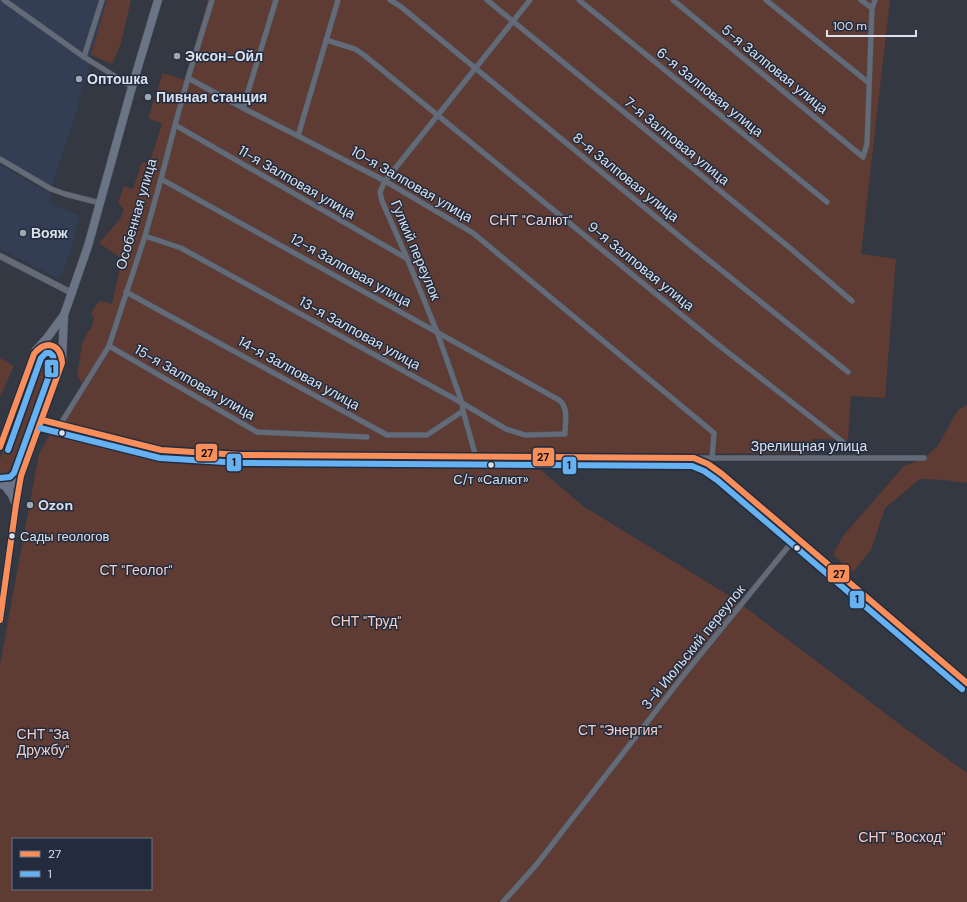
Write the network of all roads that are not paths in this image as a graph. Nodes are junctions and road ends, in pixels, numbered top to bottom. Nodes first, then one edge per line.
1 (4, 0) edge
2 (102, 0) edge
3 (158, 0) edge
4 (212, 0) edge
5 (276, 0) edge
6 (338, 0) edge
7 (390, 0) edge
8 (487, 0) edge
9 (530, 0) edge
10 (579, 0) edge
11 (673, 0) edge
12 (766, 0) edge
13 (861, 0) edge
14 (876, 0) edge
15 (872, 8) junction
16 (513, 21) junction
17 (326, 40) junction
18 (84, 57) junction
19 (475, 69) junction
20 (188, 78) junction
21 (869, 82) junction
22 (132, 86) junction
23 (243, 108) junction
24 (438, 115) junction
25 (175, 125) junction
26 (298, 136) junction
27 (0, 159) edge
28 (162, 179) junction
29 (385, 181) junction
30 (826, 202) dead end
31 (100, 203) junction
32 (145, 236) junction
33 (0, 256) edge
34 (407, 258) junction
35 (72, 292) junction
36 (126, 292) junction
37 (852, 301) dead end
38 (64, 315) junction
39 (437, 332) junction
40 (109, 346) junction
41 (40, 347) junction
42 (62, 356) junction
43 (848, 372) dead end
44 (462, 403) junction
45 (463, 411) junction
46 (42, 420) junction
47 (60, 425) junction
48 (566, 434) joint
49 (367, 437) dead end
50 (844, 443) dead end
51 (0, 447) edge
52 (476, 457) junction
53 (694, 458) junction
54 (712, 458) junction
55 (924, 458) dead end
56 (21, 476) junction
57 (3, 485) edge
58 (16, 505) junction
59 (796, 538) junction
60 (0, 620) edge
61 (967, 683) edge
62 (503, 902) edge

1 - 18 street
2 - 18 street
3 - 22 main road
4 - 20 street, Особенная улица
5 - 23 street
6 - 17 street
7 - 19 street, 8-я Залповая улица
8 - 16 street, 7-я Залповая улица
9 - 16 street, Гулкий переулок
10 - 30 street, 6-я Залповая улица
11 - 21 street, 5-я Залповая улица
12 - 21 street
13 - 15 street
14 - 15 street
15 - 21 street
16 - 19 street, Гулкий переулок
16 - 37 street, 7-я Залповая улица
17 - 24 street, 9-я Залповая улица
17 - 26 street
18 - 22 street
19 - 24 street, Гулкий переулок
19 - 43 street, 8-я Залповая улица
20 - 23 street, 10-я Залповая улица
20 - 25 street, Особенная улица
22 - 31 main road
23 - 26 street, 10-я Залповая улица
24 - 29 street, Гулкий переулок
24 - 50 street, 9-я Залповая улица
25 - 28 street, Особенная улица
25 - 34 street, 11-я Залповая улица
26 - 29 street, 10-я Залповая улица
27 - 31 street
28 - 32 street, Особенная улица
28 - 39 street, 12-я Залповая улица
29 - 34 street, Гулкий переулок
29 - 54 street, 10-я Залповая улица
31 - 35 main road
32 - 36 street, Особенная улица
32 - 44 street, 13-я Залповая улица
33 - 35 street
34 - 39 street, Гулкий переулок
35 - 38 main road
36 - 40 street, Особенная улица
36 - 45 street, 14-я Залповая улица
38 - 41 main road
38 - 42 main road
39 - 44 street, Гулкий переулок
39 - 48 street, 12-я Залповая улица
40 - 47 street, Особенная улица
40 - 49 street, 15-я Залповая улица
41 - 42 main road
41 - 51 main road
42 - 46 main road
44 - 45 street, Гулкий переулок
44 - 48 street, 13-я Залповая улица
45 - 52 street, Гулкий переулок
46 - 47 street, Зрелищная улица
46 - 56 main road
47 - 52 street, Зрелищная улица
52 - 53 street, Зрелищная улица
53 - 54 street, Зрелищная улица
53 - 59 street, Зрелищная улица
54 - 55 street, Зрелищная улица
56 - 57 main road
56 - 58 main road
57 - 58 main road
58 - 60 main road
59 - 61 street, Зрелищная улица
59 - 62 street, 3-й Июльский переулок

